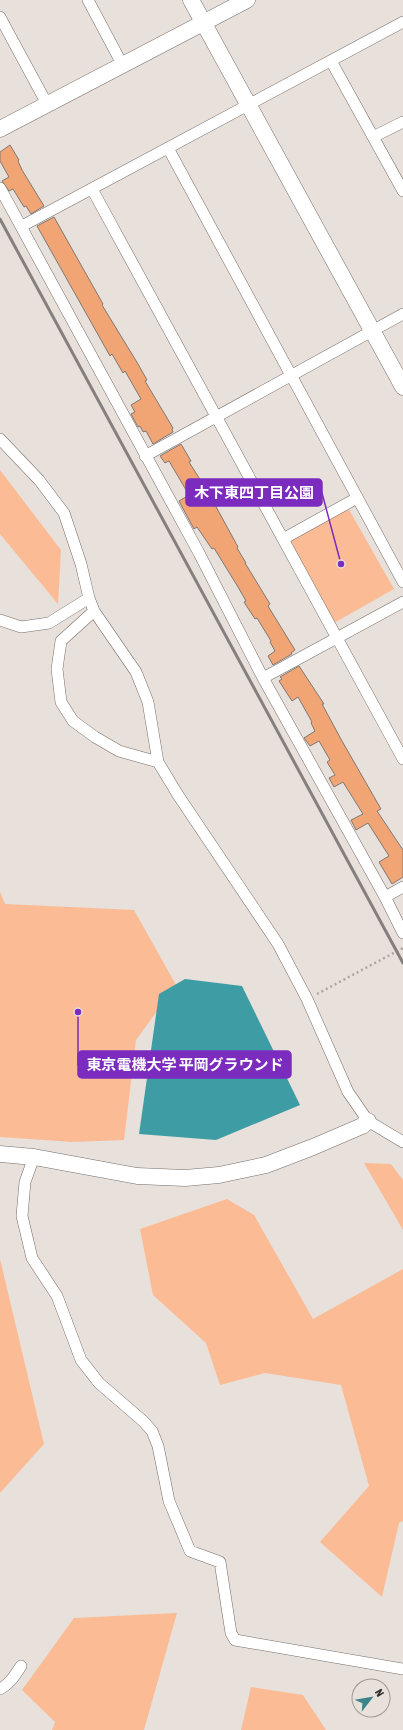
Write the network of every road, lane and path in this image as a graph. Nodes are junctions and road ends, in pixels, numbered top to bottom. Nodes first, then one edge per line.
1 (88, 0) edge
2 (191, 0) edge
3 (247, 0) edge
4 (0, 17) edge
5 (403, 22) edge
6 (203, 23) junction
7 (331, 61) junction
8 (122, 64) junction
9 (47, 104) junction
10 (249, 105) junction
11 (403, 122) edge
12 (0, 129) edge
13 (373, 137) junction
14 (168, 148) junction
15 (0, 188) edge
16 (92, 189) junction
17 (403, 191) edge
18 (22, 226) junction
19 (403, 314) edge
20 (372, 331) junction
21 (291, 375) junction
22 (403, 387) edge
23 (216, 417) junction
24 (0, 439) edge
25 (145, 456) junction
26 (357, 498) junction
27 (283, 539) junction
28 (403, 582) edge
29 (89, 598) junction
30 (403, 602) edge
31 (94, 611) junction
32 (0, 620) edge
33 (337, 638) junction
34 (263, 678) junction
35 (403, 759) edge
36 (158, 762) junction
37 (403, 887) edge
38 (385, 897) junction
39 (403, 933) edge
40 (403, 948) edge
41 (307, 999) junction
42 (368, 1121) junction
43 (403, 1142) edge
44 (0, 1154) edge
45 (34, 1157) junction
46 (21, 1666) dead end
47 (403, 1669) edge
48 (0, 1689) edge

1 - 8 street
2 - 6 street
3 - 6 street
4 - 9 street
5 - 7 street
6 - 8 street
6 - 10 street
7 - 10 street
7 - 13 street
8 - 9 street
9 - 12 street
10 - 14 street
10 - 20 street
11 - 13 street
13 - 17 street
14 - 16 street
14 - 21 street
15 - 18 street
16 - 18 street
16 - 23 street
18 - 25 street
19 - 20 street
20 - 21 street
20 - 22 street
21 - 23 street
21 - 26 street
23 - 25 street
23 - 27 street
24 - 29 street
25 - 34 street
26 - 27 street
26 - 28 street
27 - 33 street
29 - 31 street
29 - 32 street
30 - 33 street
31 - 36 street
31 - 36 street
33 - 34 street
33 - 35 street
34 - 38 street
36 - 41 street
37 - 38 street
38 - 39 street
40 - 41 path
41 - 42 street
42 - 43 street
42 - 45 street
44 - 45 street
45 - 47 street
46 - 48 street

